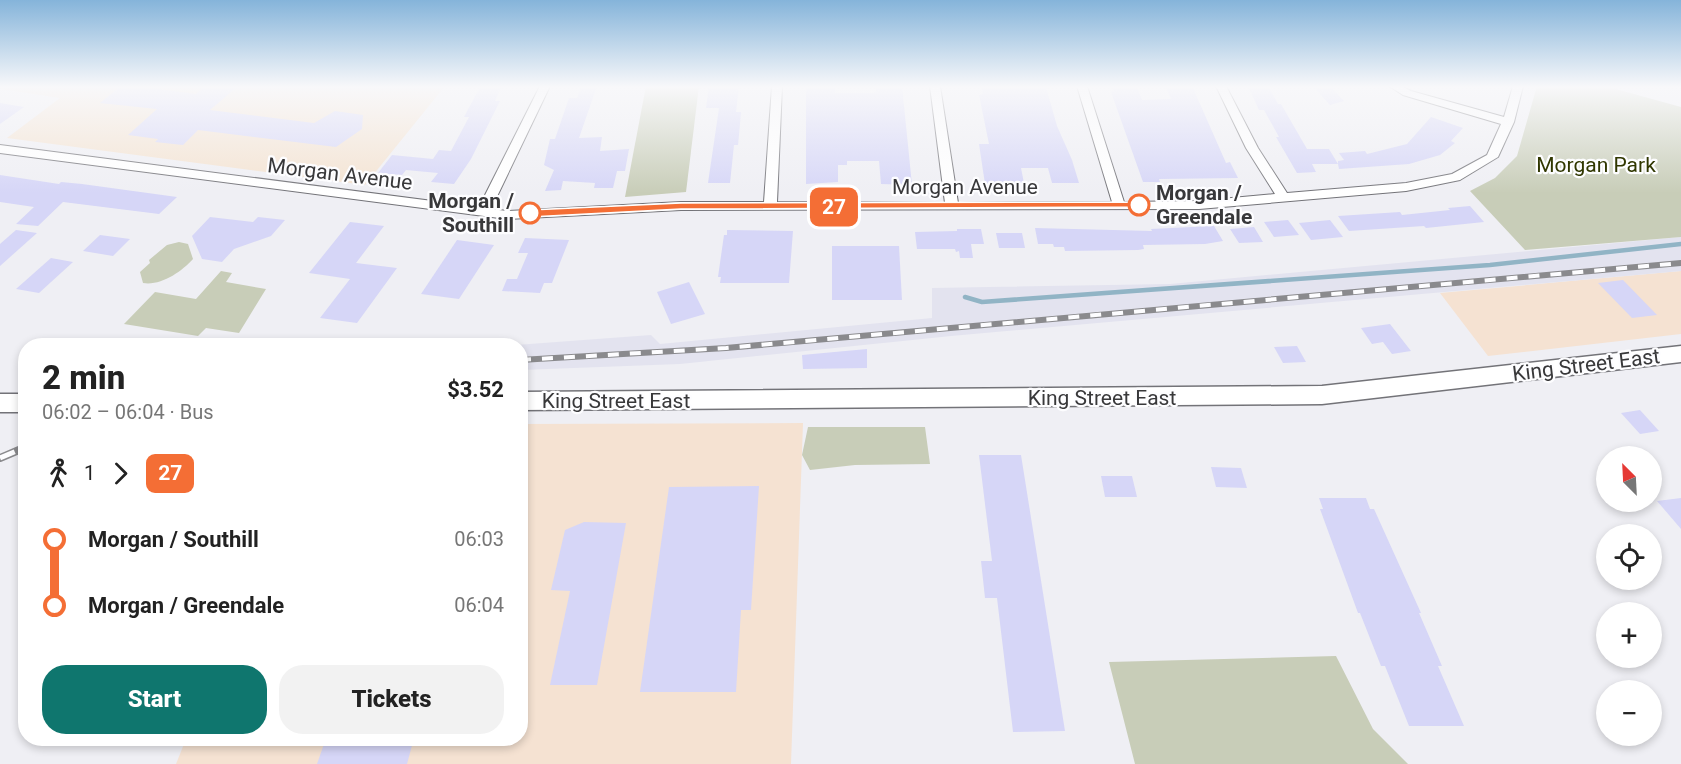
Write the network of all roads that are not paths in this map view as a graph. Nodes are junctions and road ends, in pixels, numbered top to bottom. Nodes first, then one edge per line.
1 (528, 122) edge
2 (775, 122) edge
3 (940, 122) edge
4 (1093, 122) edge
5 (1239, 122) edge
6 (1508, 122) edge
7 (0, 149) edge
8 (1283, 197) junction
9 (1119, 205) junction
10 (770, 207) junction
11 (952, 207) junction
12 (483, 213) junction
13 (1681, 354) edge
14 (528, 401) edge
15 (0, 403) edge
16 (18, 403) edge

1 - 12 street
2 - 10 street
3 - 11 street
4 - 9 street
5 - 8 street
6 - 8 street, Morgan Avenue
7 - 12 street, Morgan Avenue
8 - 9 street, Morgan Avenue
9 - 11 street, Morgan Avenue
10 - 11 street, Morgan Avenue
10 - 12 street, Morgan Avenue
13 - 14 main road, King Street East
15 - 16 main road

